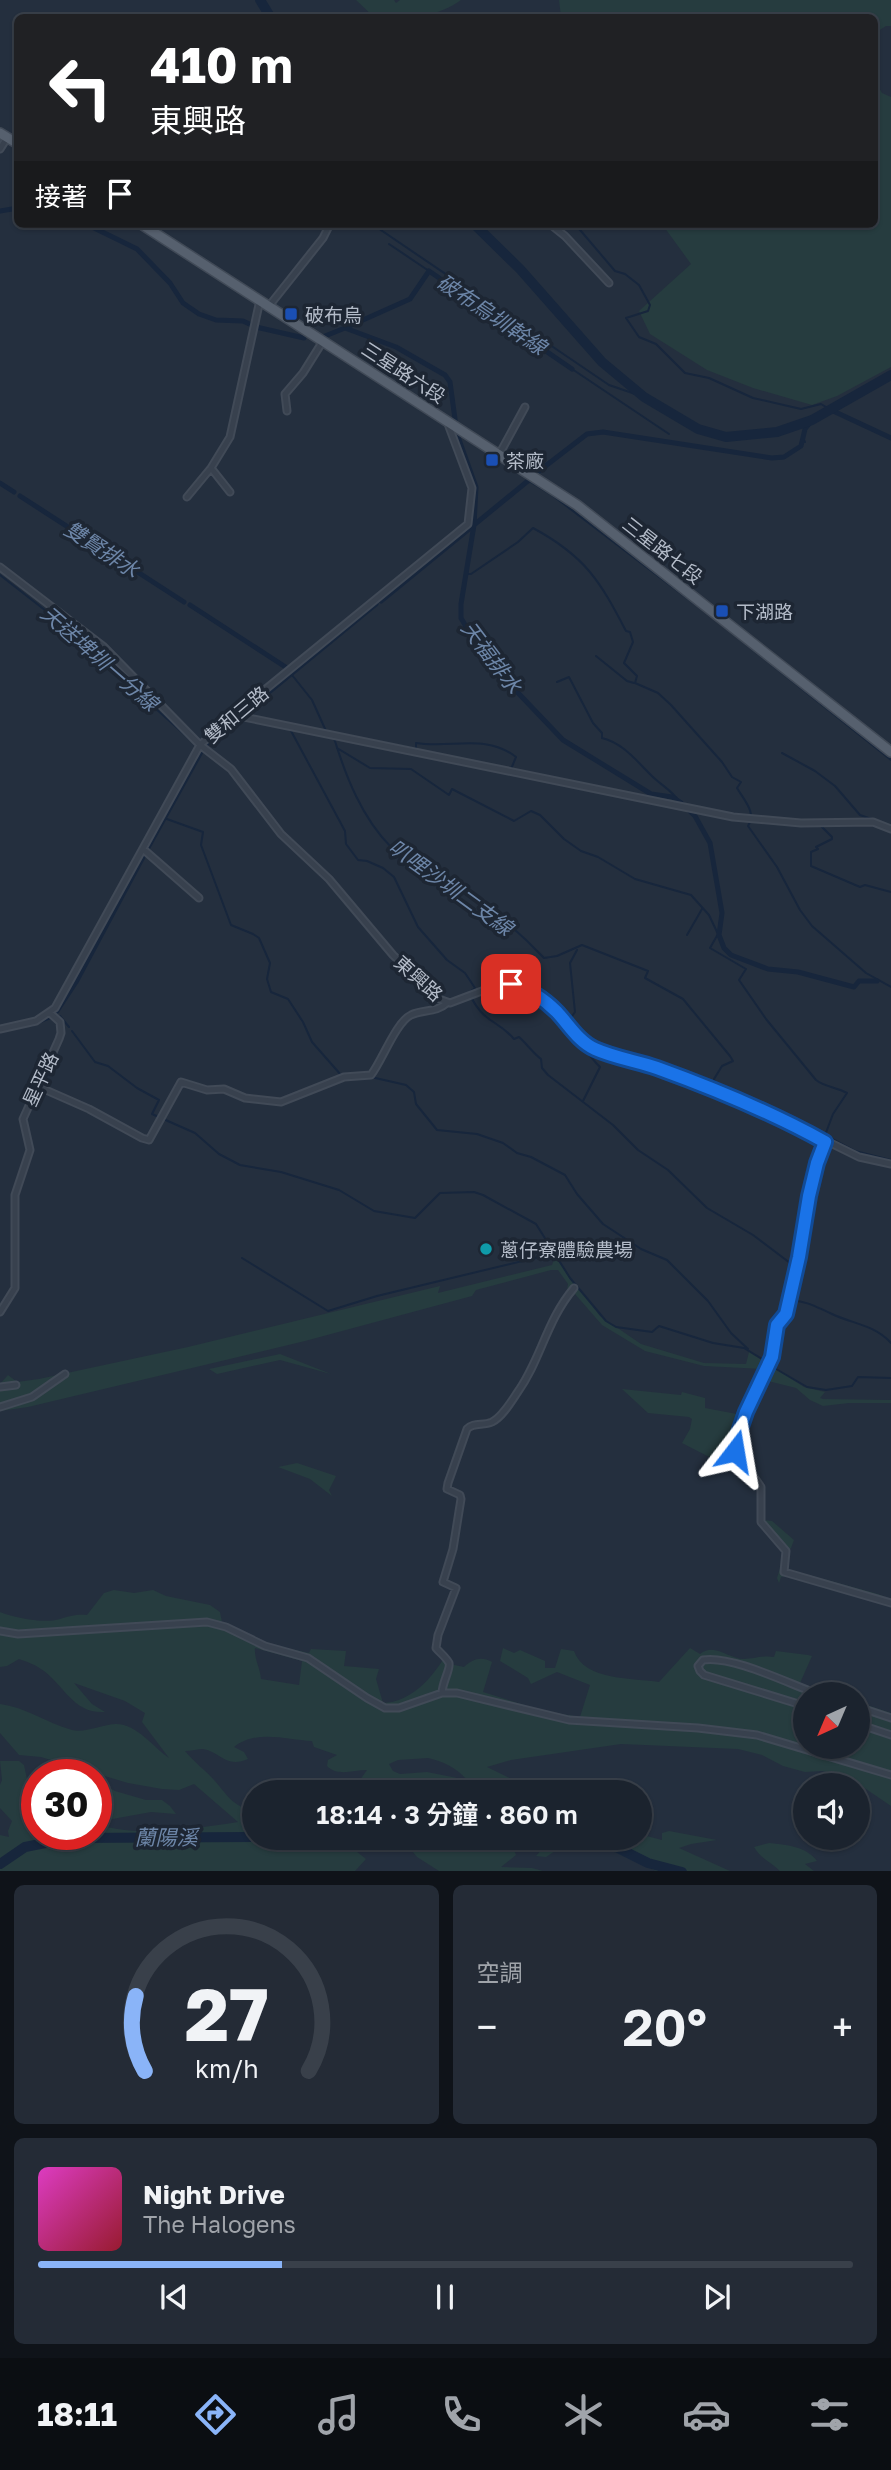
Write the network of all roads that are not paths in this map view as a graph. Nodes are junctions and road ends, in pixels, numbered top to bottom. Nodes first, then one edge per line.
1 (4, 135) edge
2 (0, 149) edge
3 (147, 228) edge
4 (328, 228) edge
5 (555, 228) edge
6 (609, 284) dead end
7 (264, 303) junction
8 (320, 339) junction
9 (525, 407) dead end
10 (287, 411) dead end
11 (454, 425) junction
12 (500, 453) junction
13 (211, 468) junction
14 (230, 492) dead end
15 (187, 497) dead end
16 (577, 505) joint
17 (0, 568) edge
18 (239, 716) junction
19 (204, 747) junction
20 (891, 752) edge
21 (891, 829) edge
22 (146, 851) junction
23 (199, 898) dead end
24 (447, 1003) junction
25 (52, 1014) junction
26 (0, 1029) edge
27 (39, 1087) junction
28 (825, 1142) junction
29 (891, 1164) edge
30 (573, 1288) dead end
31 (0, 1312) edge
32 (65, 1374) dead end
33 (16, 1385) dead end
34 (0, 1387) edge
35 (0, 1407) edge
36 (891, 1603) edge
37 (0, 1631) edge
38 (793, 1684) edge
39 (442, 1693) junction
40 (793, 1702) edge
41 (870, 1711) edge
42 (891, 1718) edge
43 (870, 1728) edge
44 (891, 1735) edge
45 (891, 1775) edge

1 - 2 street
3 - 7 main road, 三星路六段
4 - 7 street
5 - 6 street
7 - 8 main road, 三星路六段
7 - 13 street
8 - 10 street
8 - 11 main road, 三星路六段
9 - 12 street
11 - 12 main road, 三星路六段
11 - 18 street, 雙和三路
12 - 16 main road, 三星路六段
13 - 14 street
13 - 15 street
16 - 20 main road, 三星路七段
17 - 19 street, 東興路
18 - 19 street, 雙和三路
18 - 21 street
19 - 22 street, 雙和三路
19 - 24 street, 東興路
22 - 23 street
22 - 25 street, 雙和三路
24 - 27 street
24 - 28 street, 東興路
25 - 26 street
25 - 27 street, 星平路
27 - 31 street, 星平路
28 - 29 street, 東興路
28 - 36 street
30 - 39 street
32 - 35 street
33 - 34 street
37 - 39 street
38 - 40 street
39 - 45 street
41 - 42 street
43 - 44 street

